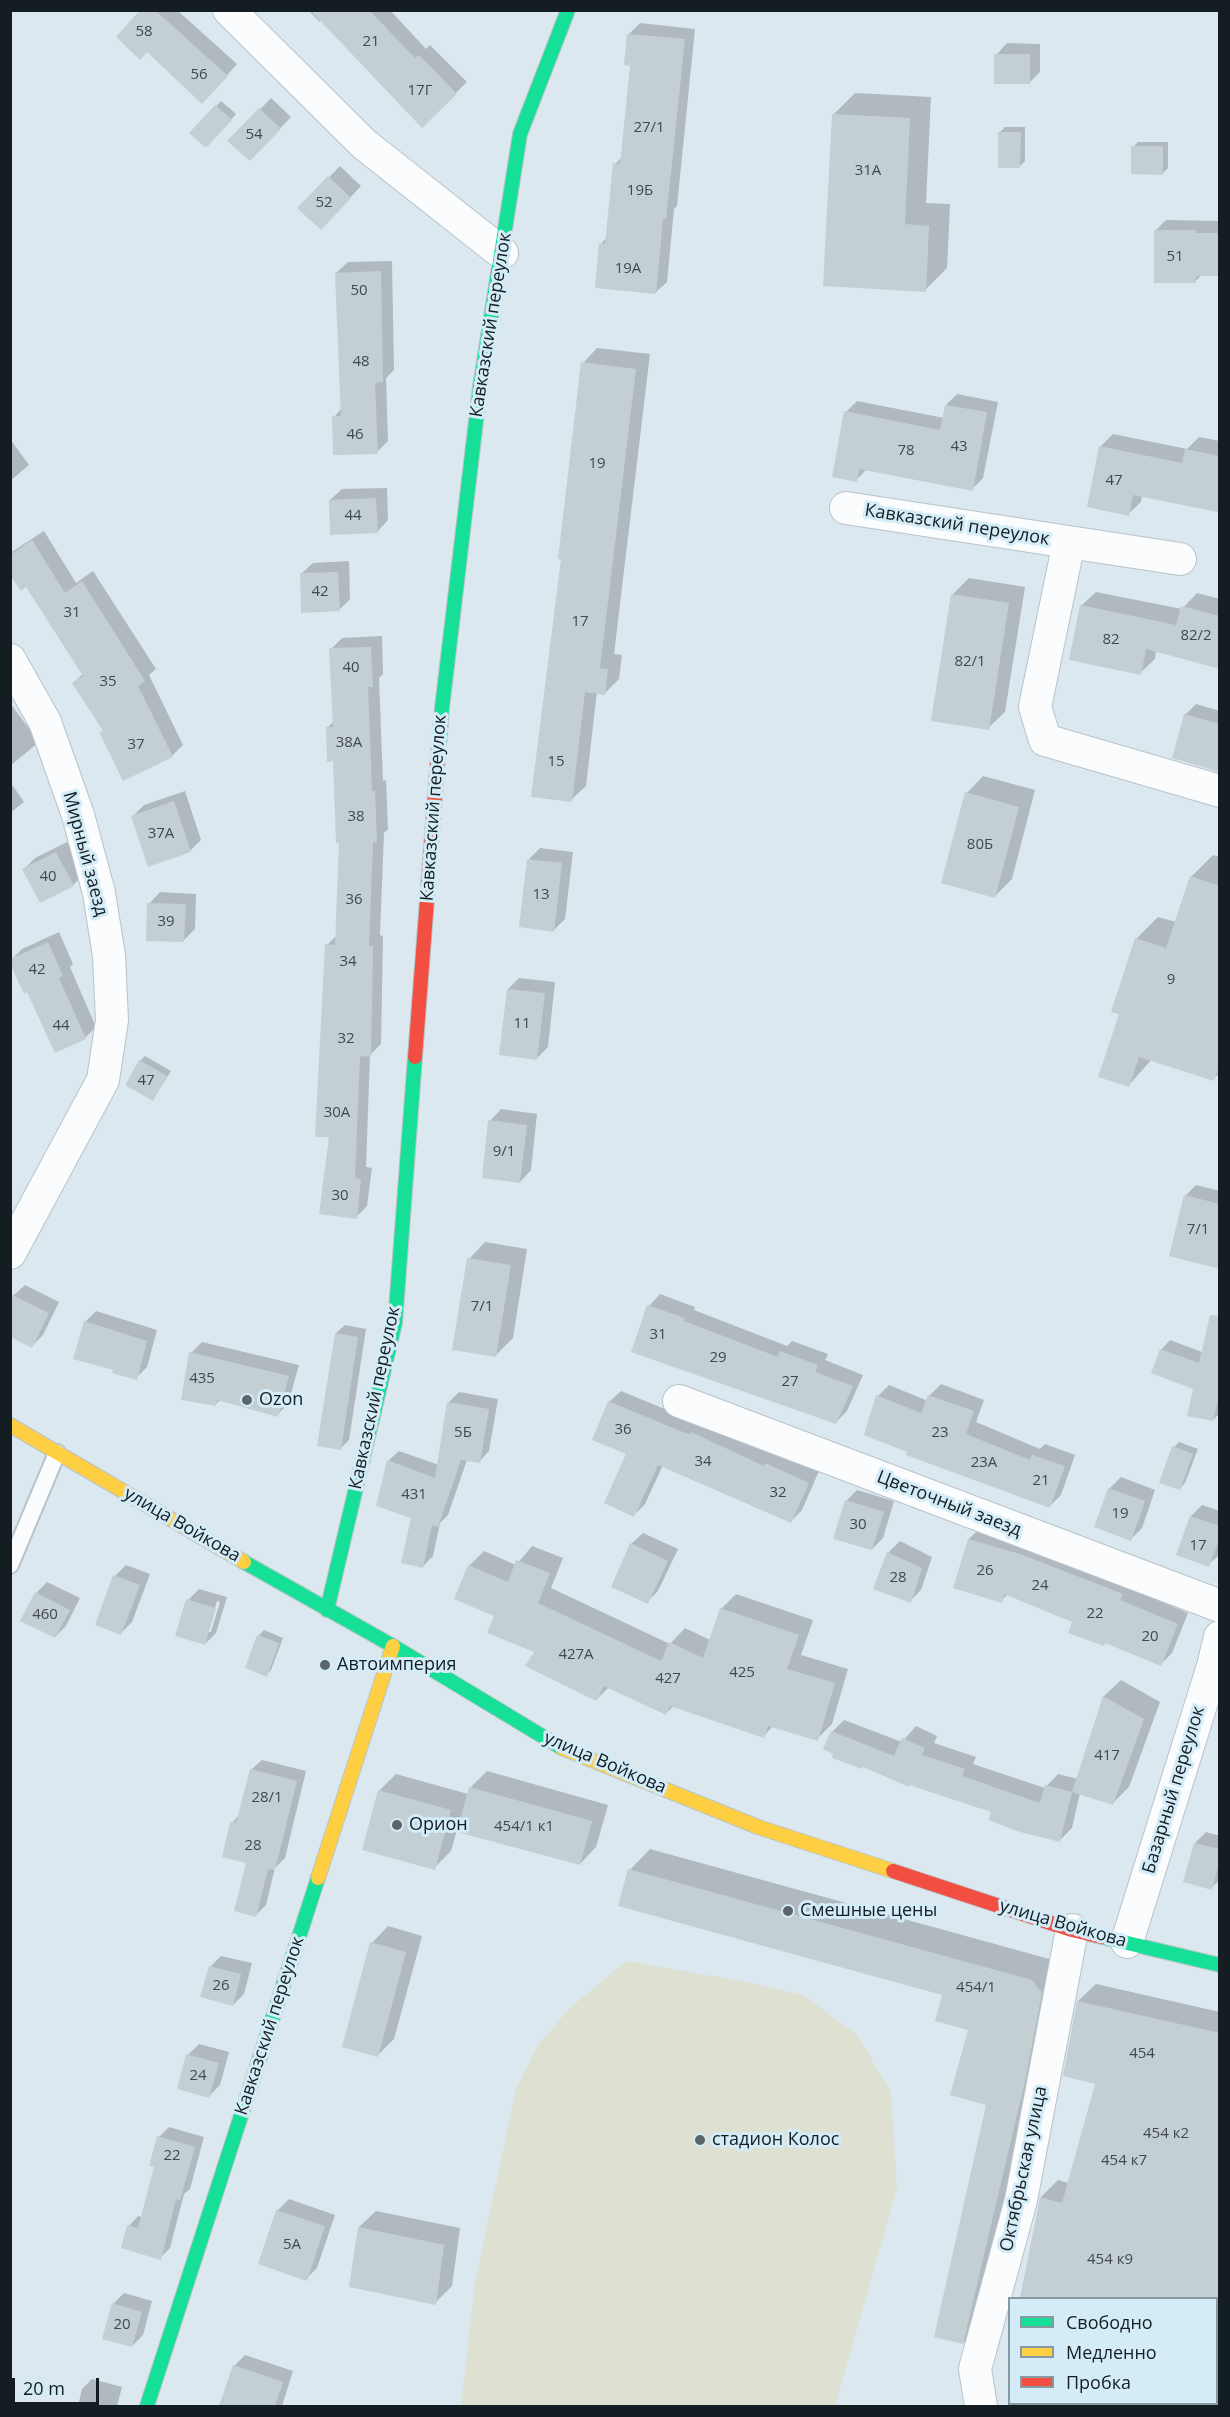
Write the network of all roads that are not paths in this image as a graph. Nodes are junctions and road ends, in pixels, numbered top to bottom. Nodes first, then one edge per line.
1 (229, 10) edge
2 (568, 10) edge
3 (502, 252) junction
4 (846, 508) dead end
5 (1069, 542) junction
6 (1180, 559) dead end
7 (10, 660) edge
8 (1220, 791) edge
9 (10, 1253) edge
10 (679, 1401) dead end
11 (10, 1425) edge
12 (57, 1453) junction
13 (10, 1565) edge
14 (1220, 1606) edge
15 (327, 1610) junction
16 (1220, 1637) edge
17 (393, 1646) junction
18 (1072, 1930) junction
19 (1126, 1942) junction
20 (1220, 1965) edge
21 (147, 2406) edge
22 (981, 2406) edge

1 - 3 street
2 - 3 street, Кавказский переулок
3 - 15 street, Кавказский переулок
4 - 5 street, Кавказский переулок
5 - 6 street, Кавказский переулок
5 - 8 street, Кавказский переулок
7 - 9 street, Мирный заезд
10 - 14 street, Цветочный заезд
11 - 12 street, улица Войкова
12 - 13 lane
12 - 15 street, улица Войкова
15 - 17 street, улица Войкова
16 - 19 street, Базарный переулок
17 - 18 street, улица Войкова
17 - 21 street, Кавказский переулок
18 - 19 street, улица Войкова
18 - 22 street, Октябрьская улица
19 - 20 street, улица Войкова

